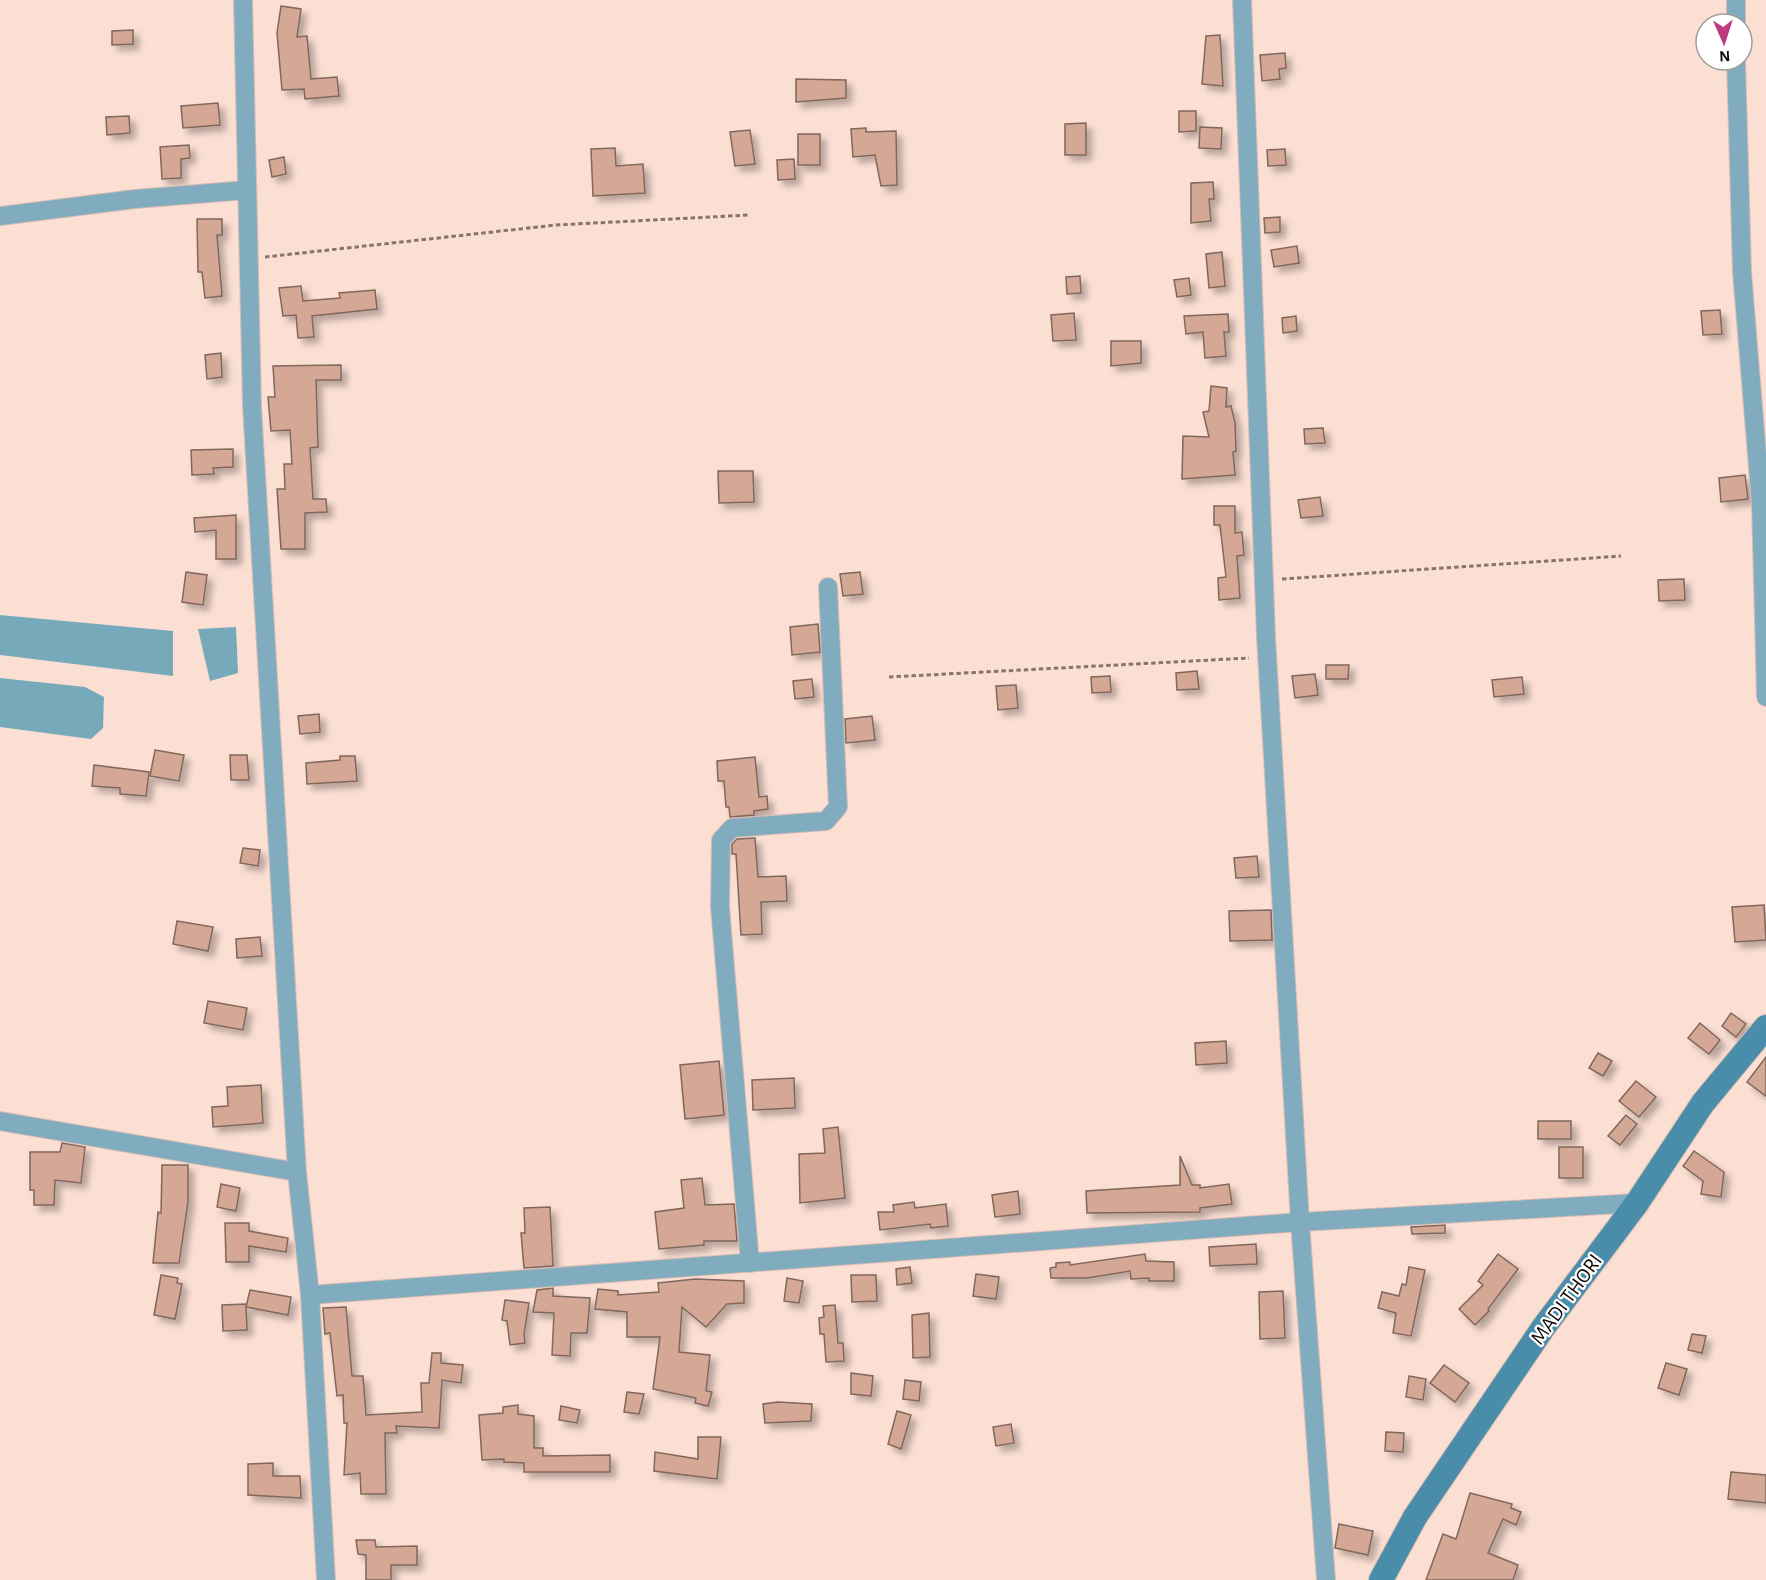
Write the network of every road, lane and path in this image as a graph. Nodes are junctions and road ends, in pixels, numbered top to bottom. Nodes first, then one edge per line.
1 (243, 0) edge
2 (1242, 0) edge
3 (1736, 72) edge
4 (247, 190) junction
5 (749, 215) dead end
6 (0, 216) edge
7 (249, 258) junction
8 (1621, 556) dead end
9 (1264, 580) junction
10 (828, 587) dead end
11 (1268, 657) junction
12 (888, 677) dead end
13 (1766, 697) edge
14 (1766, 1027) edge
15 (0, 1120) edge
16 (297, 1172) junction
17 (1637, 1203) junction
18 (1300, 1222) junction
19 (750, 1263) junction
20 (310, 1296) junction
21 (326, 1580) edge
22 (1326, 1580) edge
23 (1381, 1580) edge

1 - 4 street
2 - 9 street
3 - 13 street
4 - 6 street
4 - 7 street
5 - 7 path
7 - 16 street
8 - 9 path
9 - 11 street
10 - 19 street
11 - 12 path
11 - 18 street
14 - 17 main road, MADI THORI
15 - 16 street
16 - 20 street
17 - 18 street
17 - 23 main road, MADI THORI
18 - 19 street
18 - 22 street
19 - 20 street
20 - 21 street

